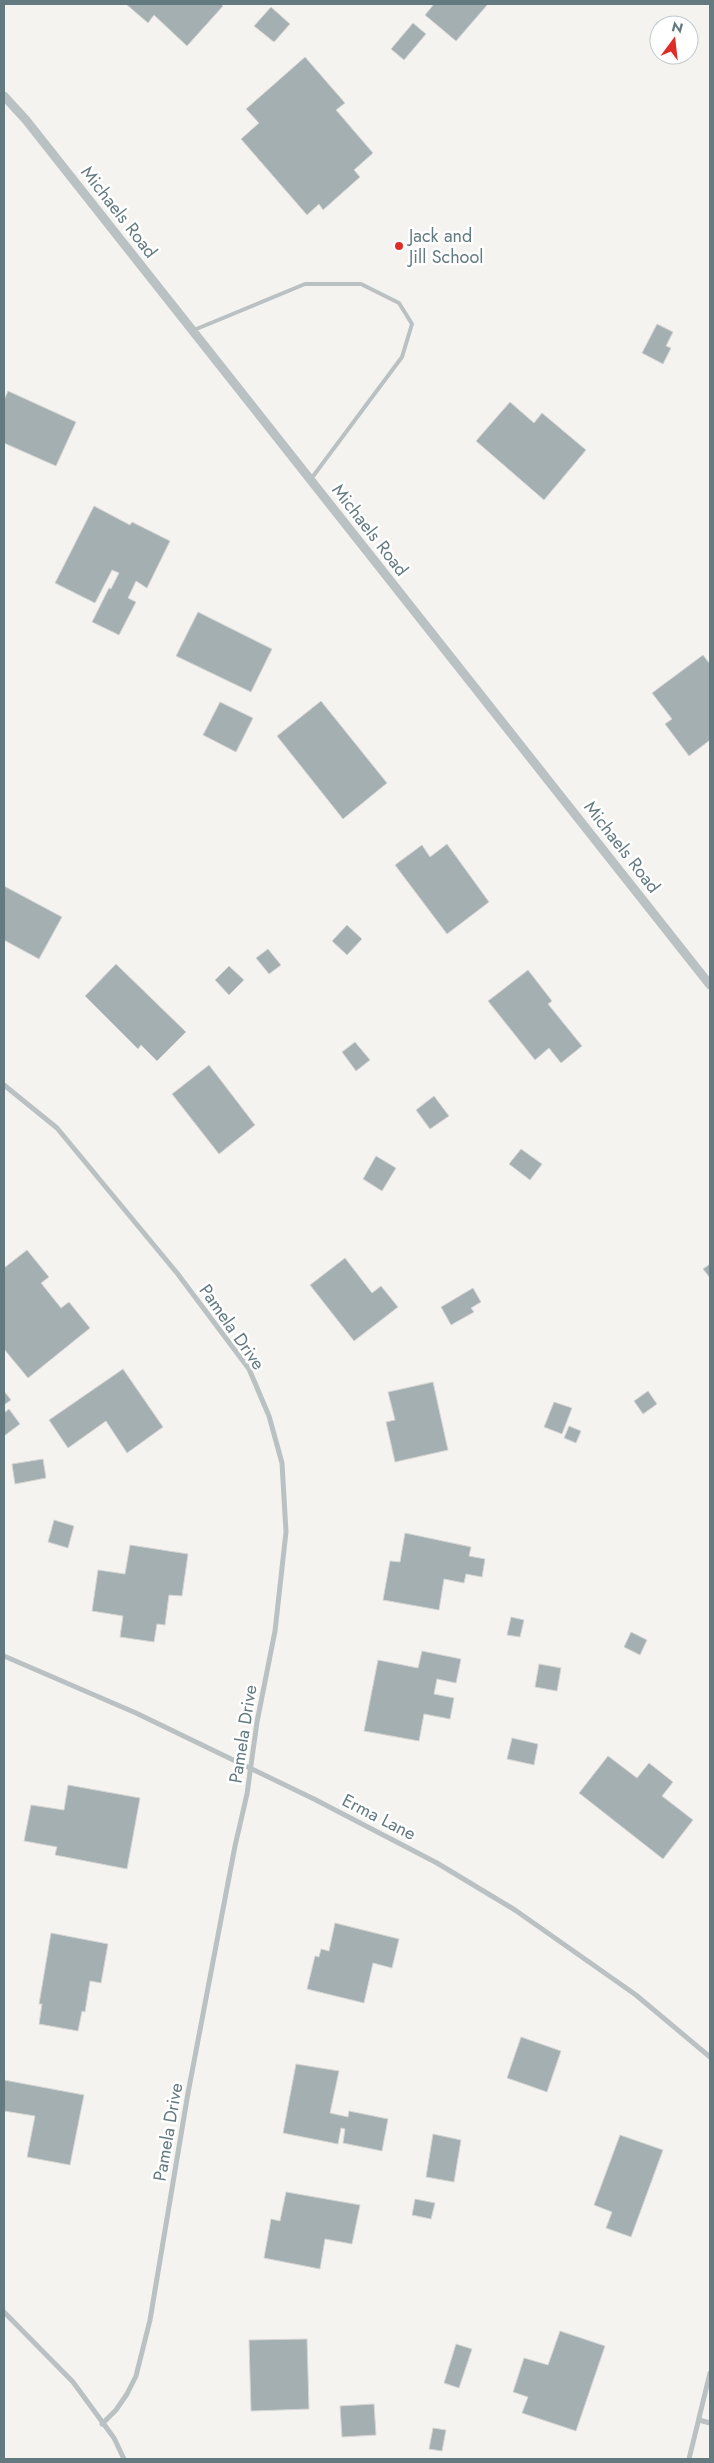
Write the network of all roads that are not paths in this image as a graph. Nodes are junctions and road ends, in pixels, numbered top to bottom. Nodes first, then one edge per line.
1 (4, 96) edge
2 (192, 331) junction
3 (310, 481) junction
4 (710, 985) edge
5 (4, 1085) edge
6 (4, 1656) edge
7 (251, 1770) junction
8 (710, 2057) edge
9 (4, 2312) edge
10 (710, 2373) edge
11 (699, 2420) junction
12 (710, 2423) edge
13 (102, 2424) junction
14 (124, 2459) edge
15 (689, 2459) edge

1 - 2 street, Michaels Road
2 - 3 street, Michaels Road
2 - 3 lane
3 - 4 street, Michaels Road
5 - 7 street, Pamela Drive
6 - 7 street, Erma Lane
7 - 8 street, Erma Lane
7 - 13 street, Pamela Drive
9 - 13 street
10 - 11 street
11 - 12 street
11 - 15 street
13 - 14 street

